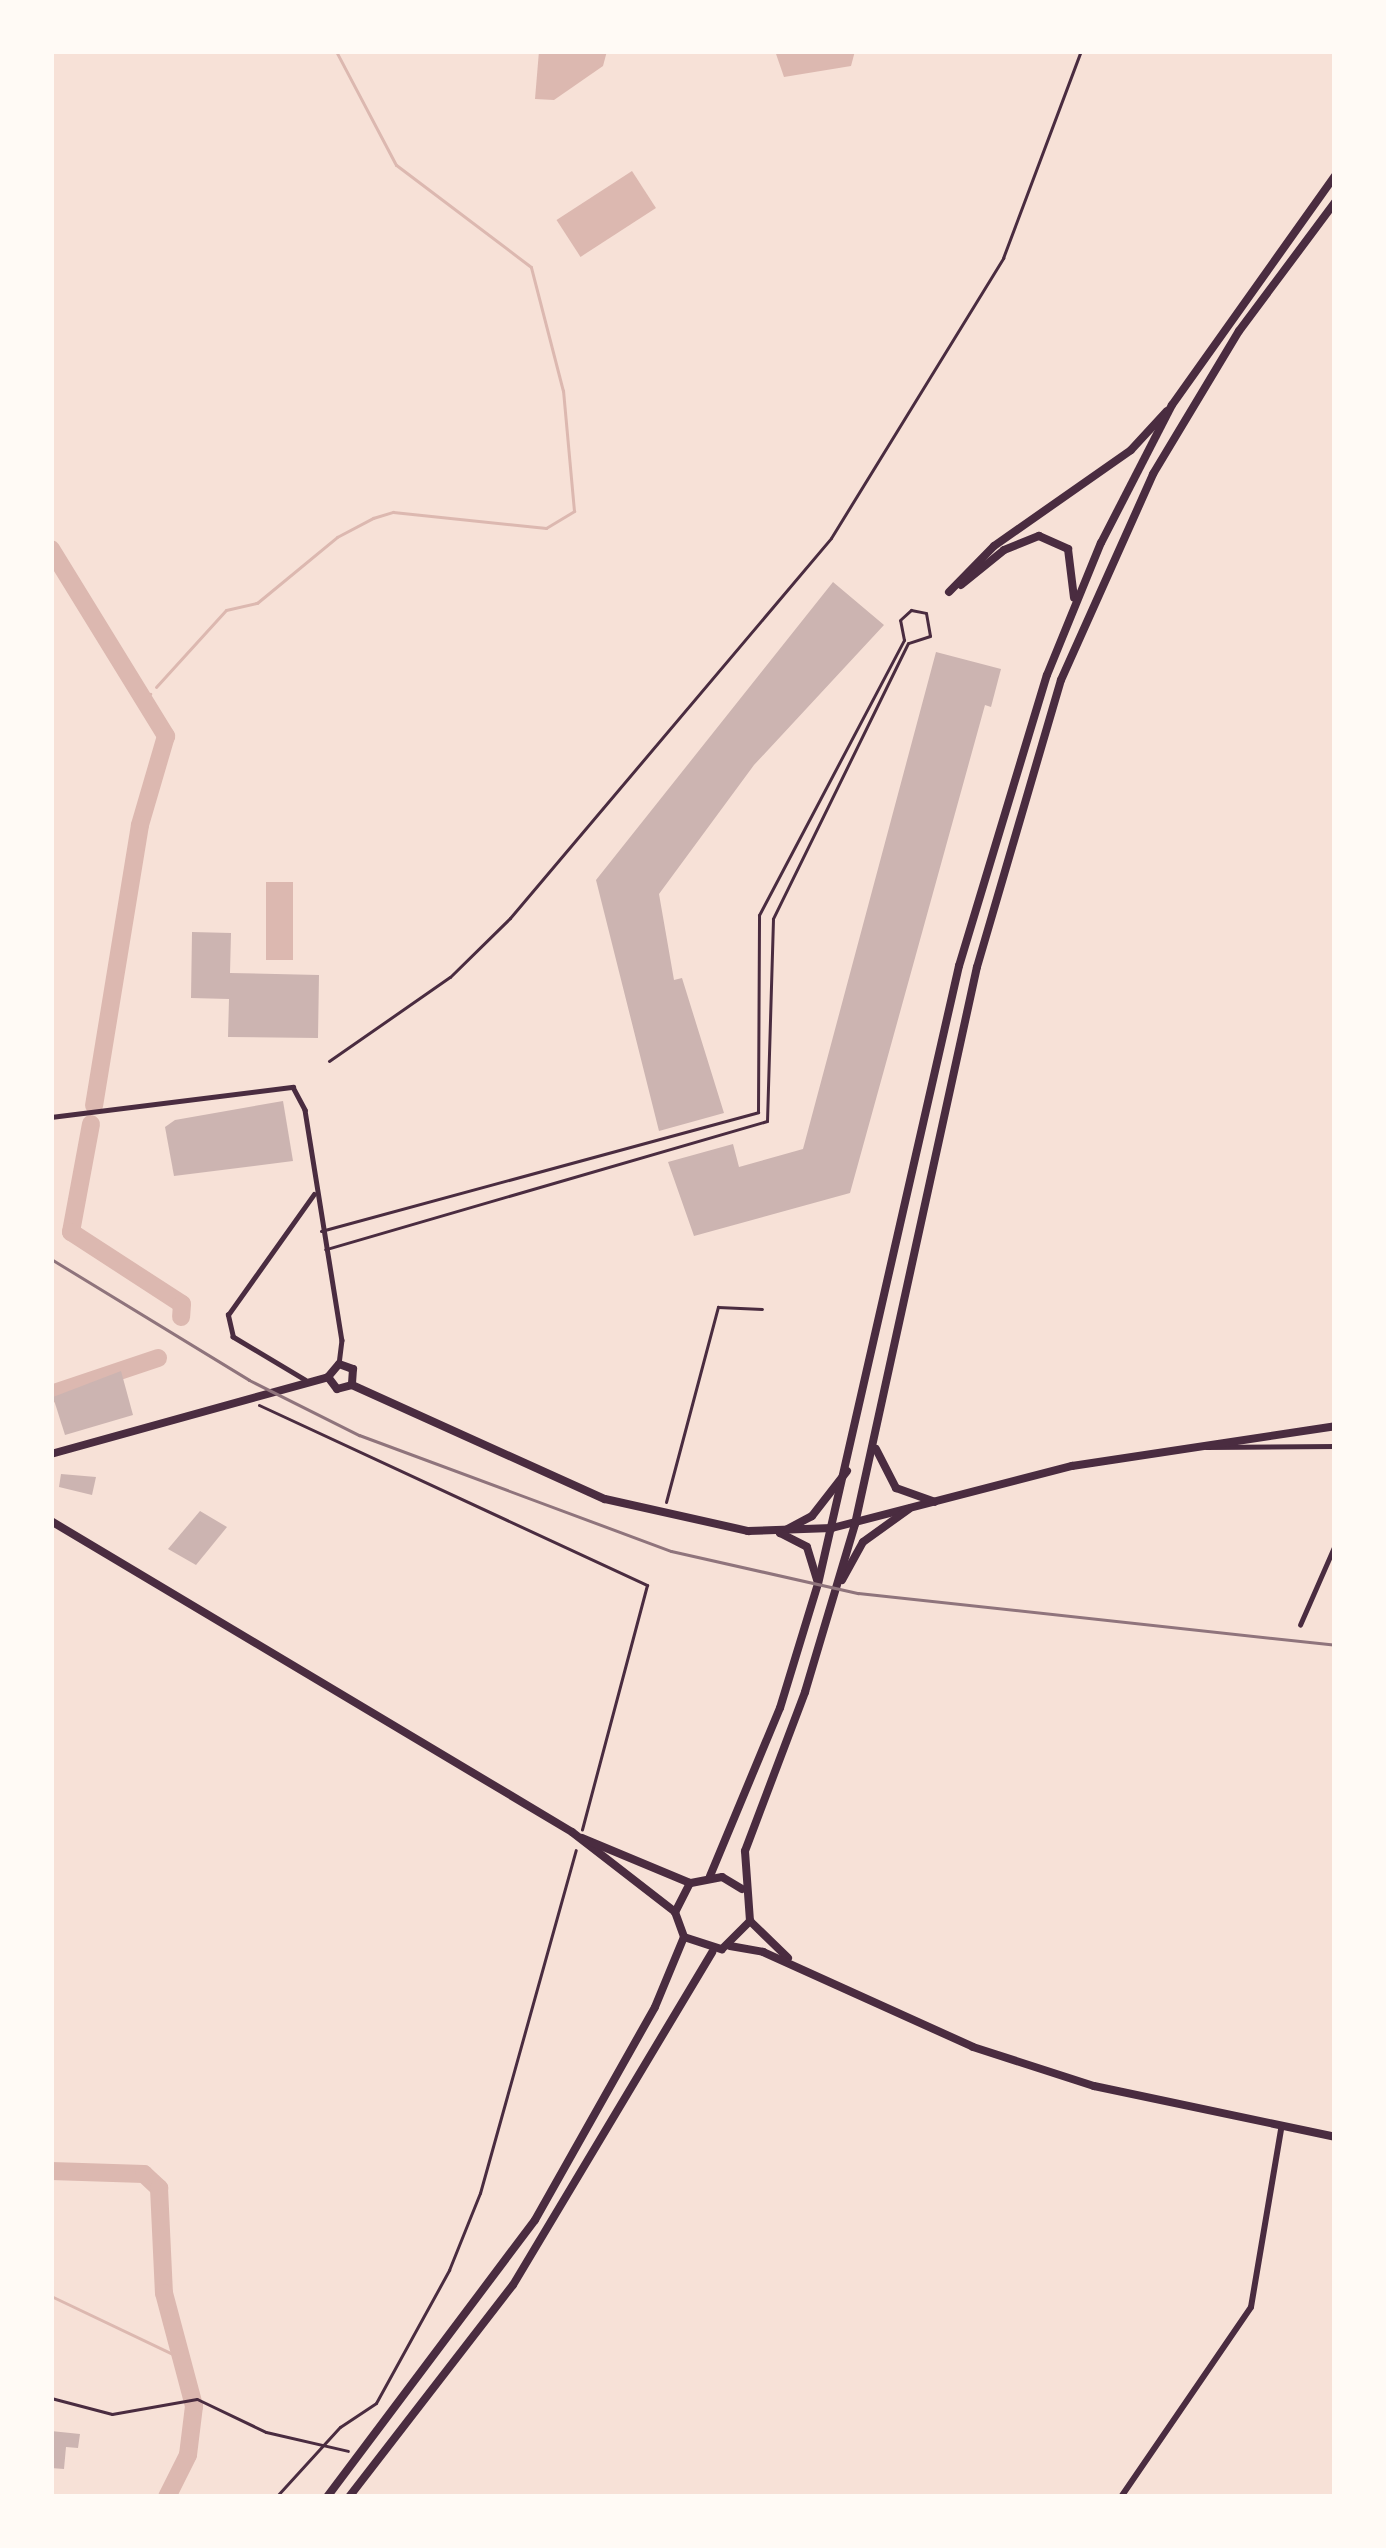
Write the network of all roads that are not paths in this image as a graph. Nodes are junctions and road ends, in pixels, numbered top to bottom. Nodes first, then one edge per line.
1 (1335, 176) edge
2 (1335, 202) edge
3 (1172, 405) junction
4 (1074, 603) junction
5 (906, 642) junction
6 (51, 1117) edge
7 (314, 1194) junction
8 (321, 1231) junction
9 (325, 1249) junction
10 (339, 1364) junction
11 (328, 1377) junction
12 (305, 1380) junction
13 (352, 1385) junction
14 (1335, 1426) edge
15 (875, 1442) junction
16 (1335, 1446) edge
17 (1206, 1448) junction
18 (51, 1454) edge
19 (847, 1471) junction
20 (935, 1502) junction
21 (909, 1509) junction
22 (51, 1521) edge
23 (855, 1524) junction
24 (832, 1528) junction
25 (780, 1532) junction
26 (1335, 1545) edge
27 (850, 1556) junction
28 (818, 1584) junction
29 (1300, 1625) dead end
30 (580, 1837) junction
31 (710, 1876) junction
32 (691, 1883) junction
33 (742, 1889) junction
34 (675, 1912) junction
35 (750, 1921) junction
36 (684, 1937) junction
37 (730, 1946) junction
38 (713, 1951) junction
39 (799, 1967) junction
40 (1281, 2130) junction
41 (1335, 2137) edge
42 (327, 2497) edge
43 (349, 2497) edge
44 (1121, 2497) edge

1 - 3 main road
2 - 15 main road
3 - 4 main road
3 - 4 main road
4 - 19 main road
5 - 5 lane
5 - 8 lane
5 - 9 lane
6 - 7 street
7 - 8 street
7 - 12 street
8 - 9 street
9 - 10 street
10 - 11 main road
10 - 13 main road
11 - 12 main road
11 - 13 main road
12 - 18 main road
13 - 25 main road
14 - 17 main road
15 - 20 main road
15 - 23 main road
16 - 17 street
17 - 20 main road
19 - 24 main road
19 - 25 main road
20 - 21 main road
21 - 23 main road
21 - 27 main road
22 - 30 main road
23 - 24 main road
23 - 27 main road
24 - 25 main road
24 - 28 main road
25 - 28 main road
26 - 29 street
27 - 33 main road
28 - 31 main road
30 - 32 main road
30 - 34 main road
31 - 32 main road
31 - 33 main road
32 - 34 main road
33 - 35 main road
34 - 36 main road
35 - 37 main road
35 - 39 main road
36 - 38 main road
36 - 42 main road
37 - 38 main road
37 - 39 main road
38 - 43 main road
39 - 40 main road
40 - 41 main road
40 - 44 street

